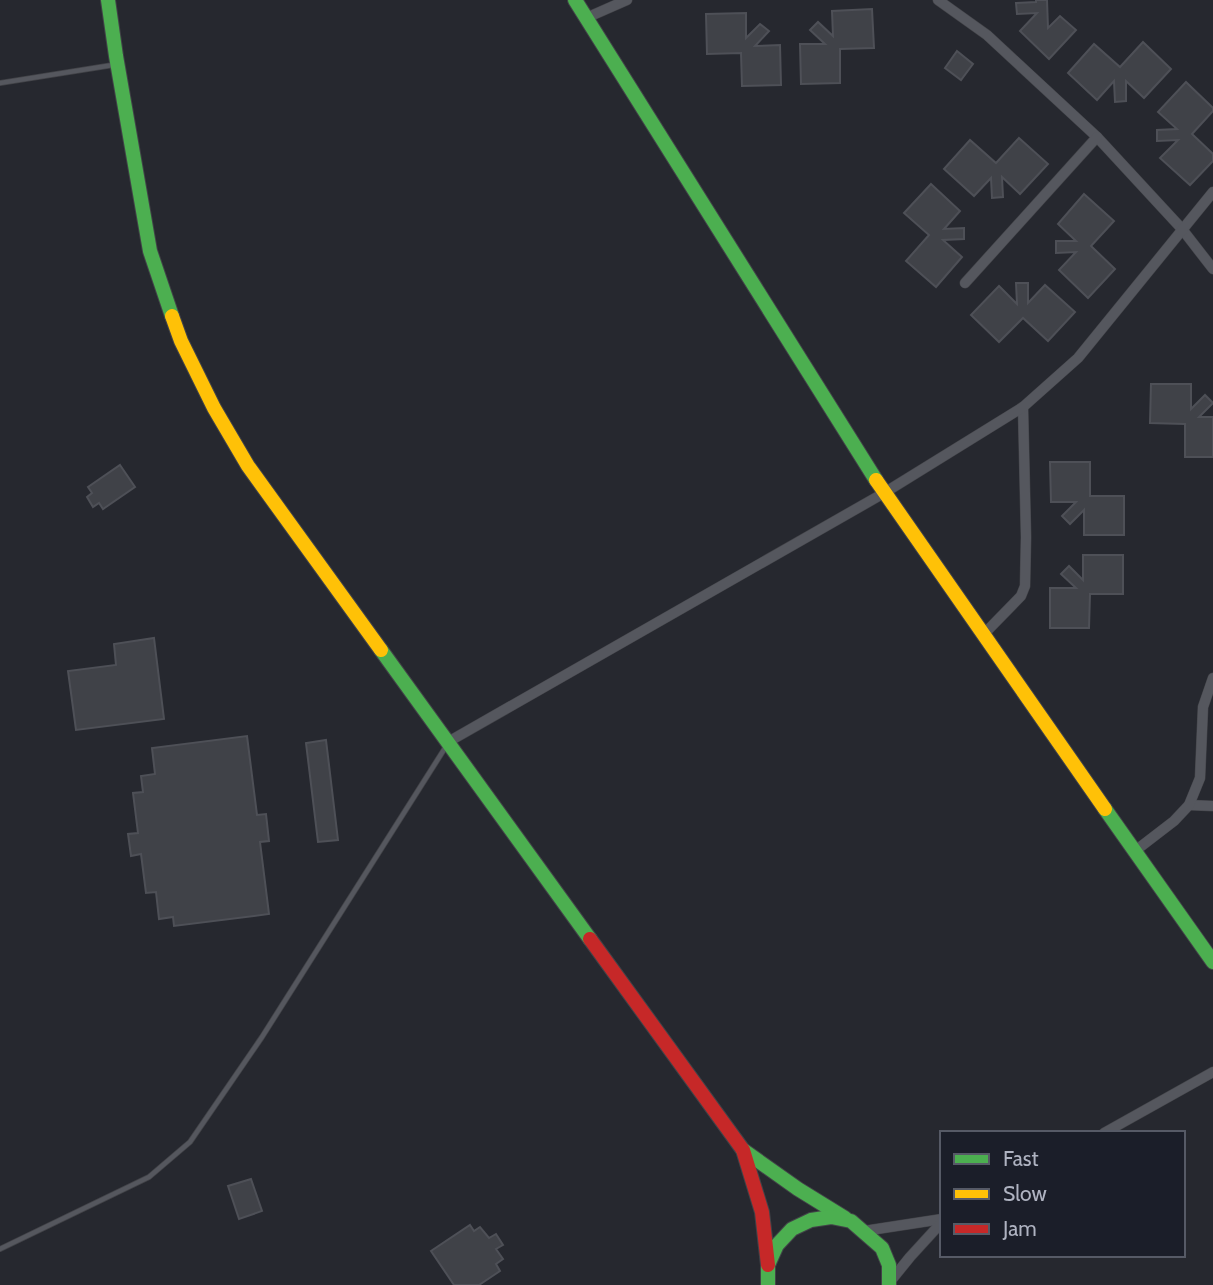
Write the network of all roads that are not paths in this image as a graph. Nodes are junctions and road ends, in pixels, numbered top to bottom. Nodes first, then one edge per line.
1 (107, 0) edge
2 (575, 0) edge
3 (627, 0) edge
4 (938, 0) edge
5 (586, 18) junction
6 (117, 64) junction
7 (0, 83) edge
8 (1097, 137) junction
9 (1213, 192) edge
10 (1182, 229) junction
11 (1213, 269) edge
12 (965, 283) dead end
13 (1023, 407) junction
14 (884, 493) junction
15 (983, 635) junction
16 (1213, 678) edge
17 (448, 742) junction
18 (1189, 805) junction
19 (1213, 806) edge
20 (1135, 851) junction
21 (1213, 962) edge
22 (1213, 1072) edge
23 (1108, 1131) edge
24 (743, 1150) junction
25 (940, 1220) edge
26 (851, 1221) junction
27 (940, 1222) edge
28 (864, 1231) junction
29 (0, 1249) edge
30 (768, 1265) junction
31 (889, 1284) edge
32 (768, 1285) edge

1 - 6 main road
2 - 5 main road
3 - 5 street
4 - 8 street
5 - 14 main road
6 - 7 lane
6 - 17 main road
8 - 10 street
8 - 12 street
9 - 10 street
10 - 11 street
10 - 13 street
13 - 14 street
13 - 15 street
14 - 15 main road
14 - 17 street
15 - 20 main road
16 - 18 street
17 - 24 main road
17 - 29 lane
18 - 19 street
18 - 20 street
20 - 21 main road
22 - 23 street
24 - 26 main road
24 - 30 main road
25 - 28 street
26 - 28 main road
26 - 30 main road
27 - 31 street
28 - 31 main road
30 - 32 main road

